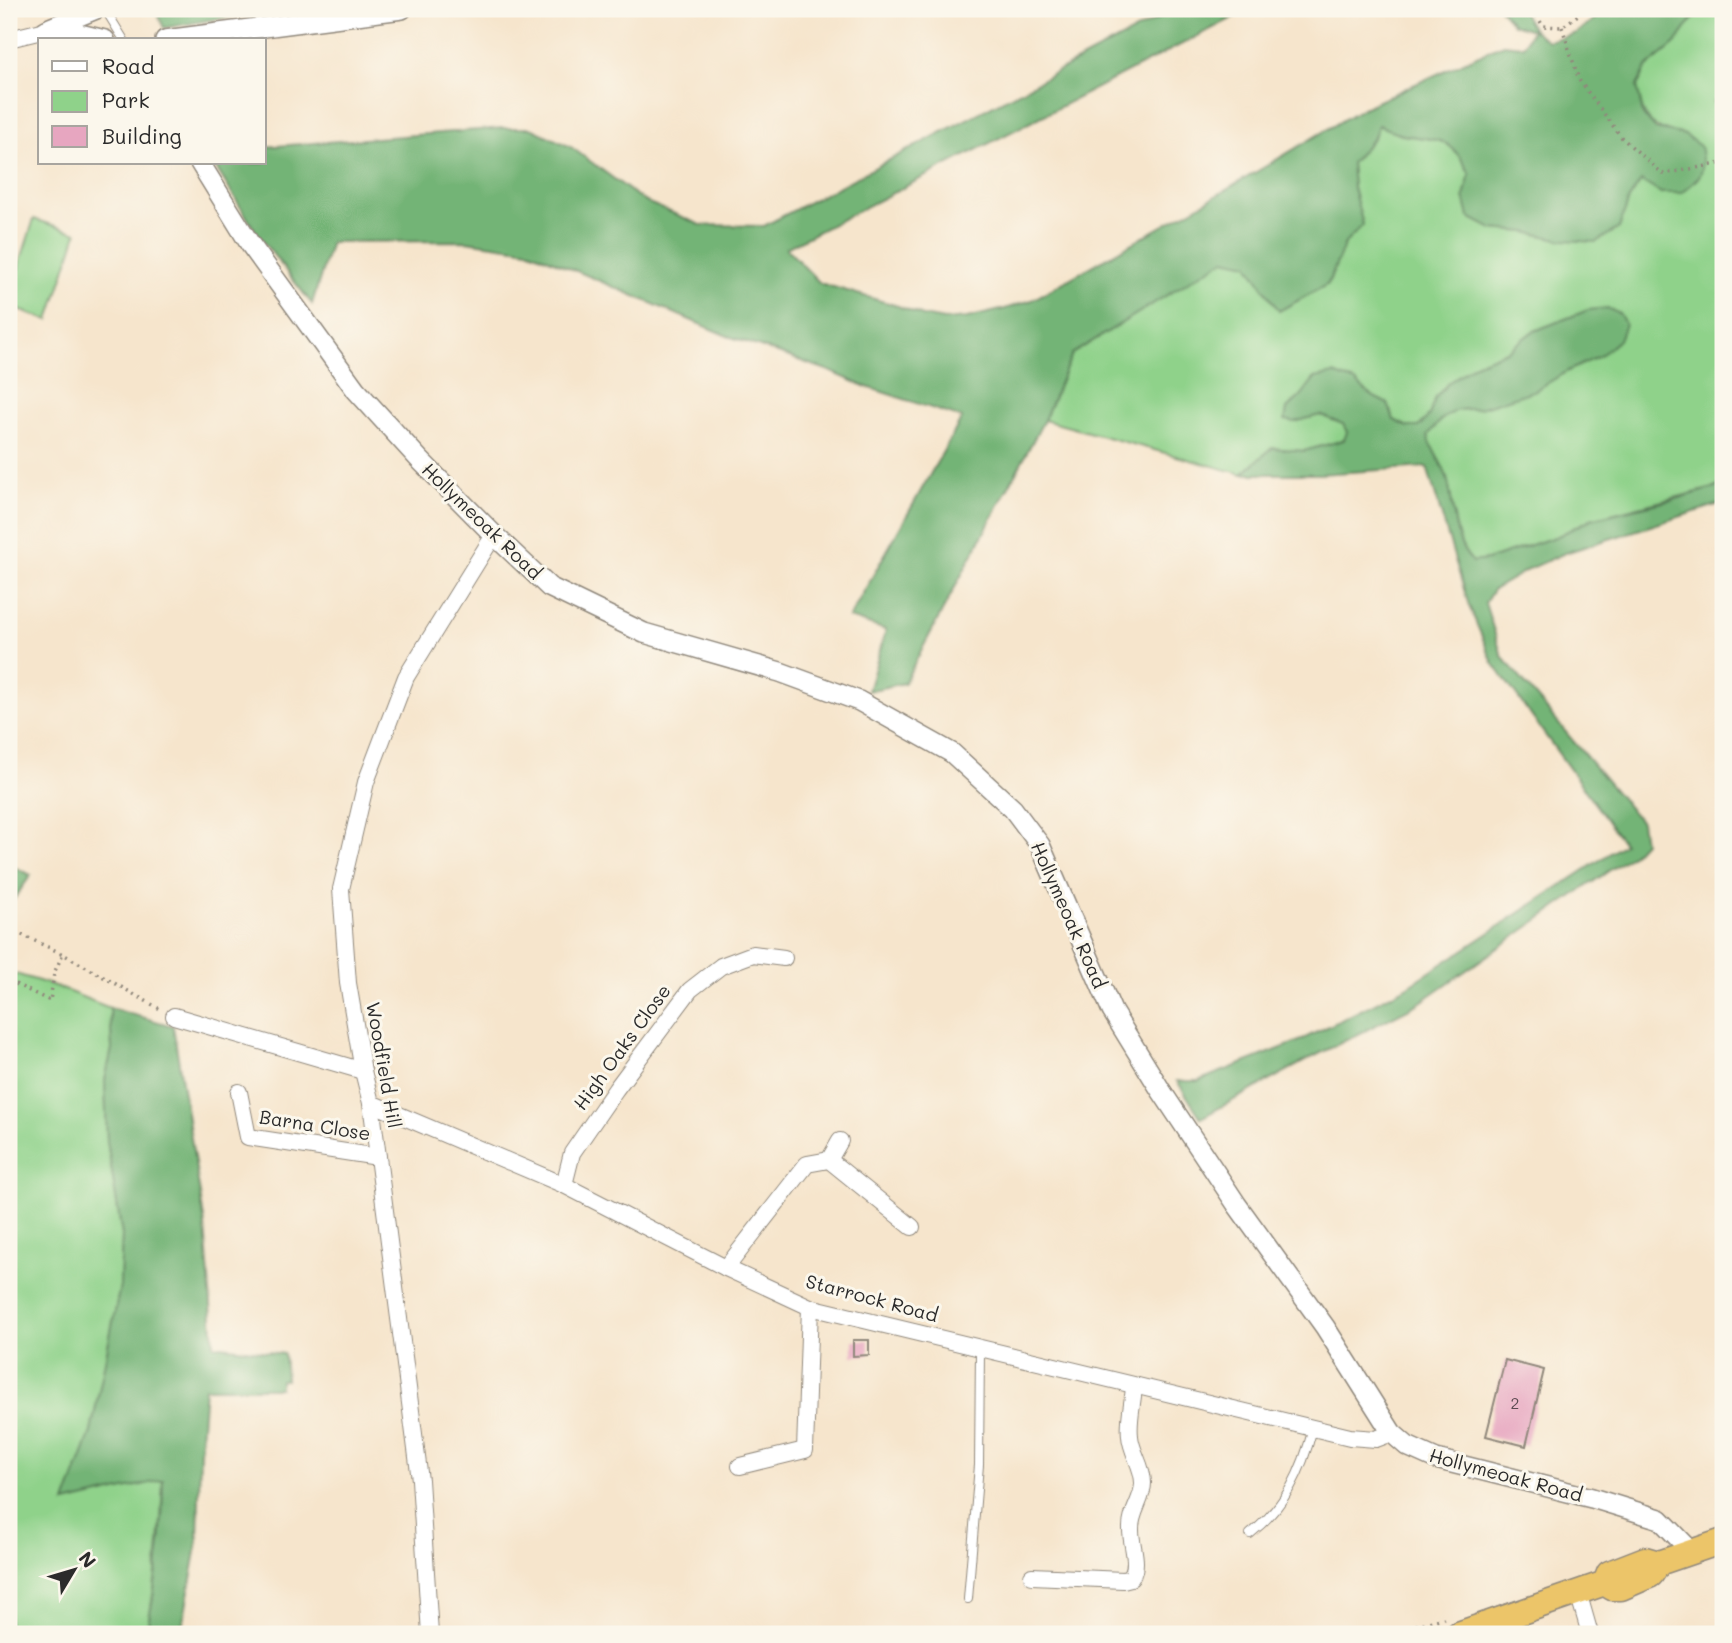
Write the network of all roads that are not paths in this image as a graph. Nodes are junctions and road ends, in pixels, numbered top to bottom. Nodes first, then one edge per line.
1 (96, 9) edge
2 (105, 9) edge
3 (402, 9) edge
4 (46, 30) junction
5 (97, 38) edge
6 (123, 38) edge
7 (180, 38) edge
8 (9, 39) edge
9 (201, 164) edge
10 (494, 535) junction
11 (784, 958) dead end
12 (174, 1016) road end
13 (363, 1071) junction
14 (239, 1092) dead end
15 (371, 1103) junction
16 (840, 1141) dead end
17 (378, 1157) junction
18 (829, 1160) junction
19 (564, 1185) junction
20 (912, 1227) dead end
21 (726, 1268) junction
22 (810, 1307) junction
23 (980, 1349) junction
24 (1134, 1387) junction
25 (1313, 1428) junction
26 (1392, 1433) junction
27 (740, 1466) dead end
28 (1250, 1534) dead end
29 (1723, 1542) edge
30 (1692, 1552) junction
31 (1032, 1576) dead end
32 (1578, 1592) junction
33 (968, 1599) dead end
34 (1453, 1626) edge
35 (430, 1634) edge
36 (1590, 1634) edge

1 - 4 street
2 - 6 lane
3 - 7 street
4 - 5 street
4 - 8 street
9 - 10 street, Hollymeoak Road
10 - 13 street, Woodfield Hill
10 - 26 street, Hollymeoak Road
11 - 19 street, High Oaks Close
12 - 13 street
13 - 15 street, Woodfield Hill
14 - 17 street, Barna Close
15 - 17 street, Woodfield Hill
15 - 19 street, Starrock Road
16 - 18 street
17 - 35 street, Woodfield Hill
18 - 20 street
18 - 21 street
19 - 21 street, Starrock Road
21 - 22 street, Starrock Road
22 - 23 street, Starrock Road
22 - 27 street
23 - 24 street, Starrock Road
23 - 33 lane
24 - 25 street, Starrock Road
24 - 31 street
25 - 26 street, Starrock Road
25 - 28 lane
26 - 30 street, Hollymeoak Road
29 - 30 highway
30 - 32 highway
32 - 34 highway
32 - 36 street

